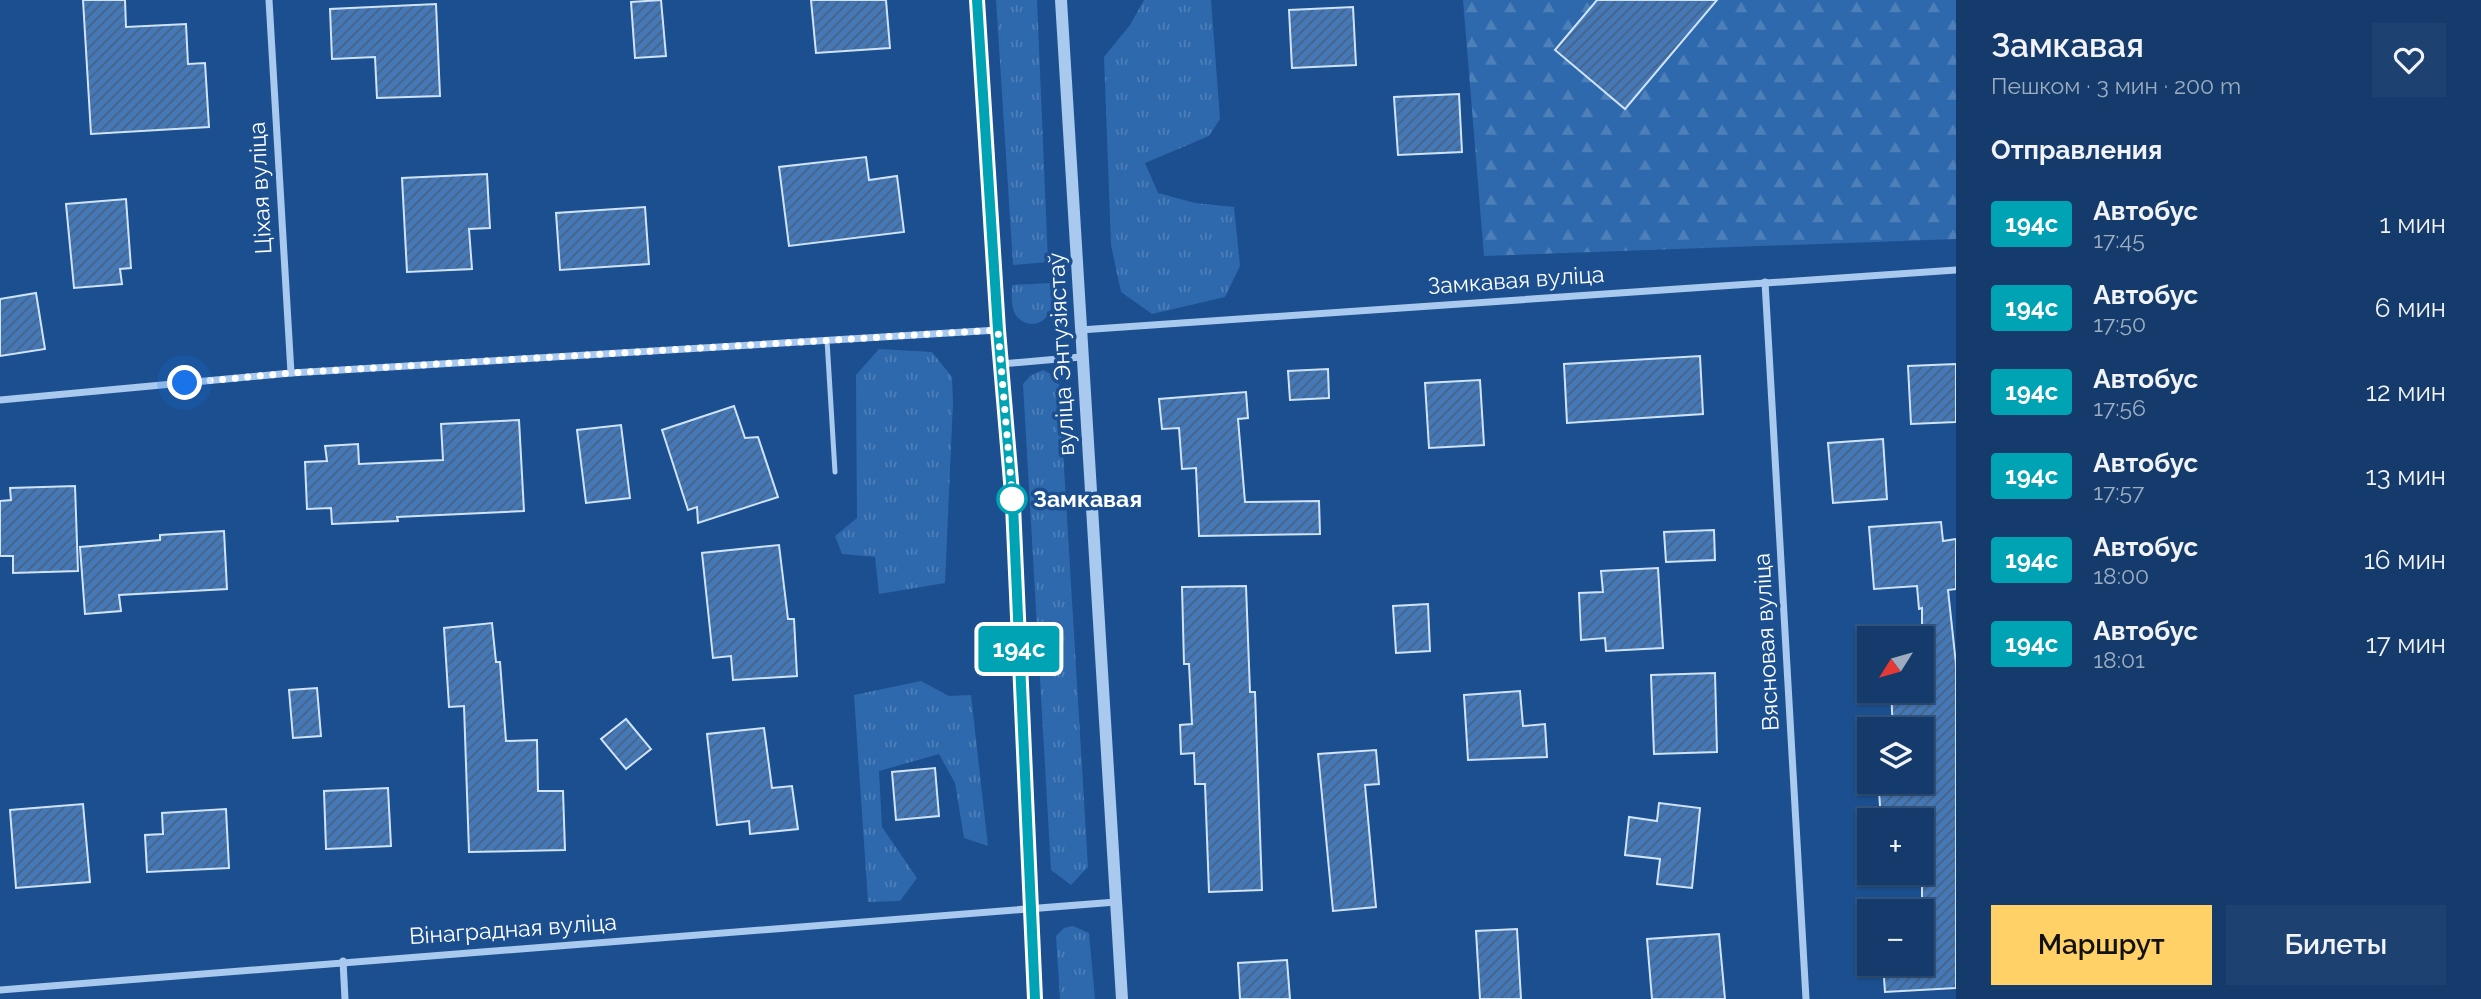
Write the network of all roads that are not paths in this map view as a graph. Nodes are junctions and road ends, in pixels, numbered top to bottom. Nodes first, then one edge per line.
1 (269, 0) edge
2 (977, 0) edge
3 (1061, 0) edge
4 (1956, 270) edge
5 (1765, 282) junction
6 (998, 330) junction
7 (1080, 330) junction
8 (827, 340) junction
9 (1081, 357) junction
10 (1001, 364) junction
11 (290, 373) junction
12 (0, 400) edge
13 (835, 472) dead end
14 (1116, 902) junction
15 (1030, 908) junction
16 (343, 961) junction
17 (0, 990) edge
18 (345, 999) edge
19 (1035, 999) edge
20 (1122, 999) edge
21 (1806, 999) edge

1 - 11 street, Ціхая вуліца
2 - 6 street
3 - 7 street, вуліца Энтузіястаў
4 - 5 street, Замкавая вуліца
5 - 7 street, Замкавая вуліца
5 - 21 street, Вясновая вуліца
6 - 8 street
6 - 10 street
7 - 9 street, вуліца Энтузіястаў
8 - 11 street
8 - 13 lane
9 - 10 street
9 - 14 street, вуліца Энтузіястаў
10 - 15 street
11 - 12 street
14 - 15 street, Вінаградная вуліца
14 - 20 street, вуліца Энтузіястаў
15 - 16 street, Вінаградная вуліца
15 - 19 street
16 - 17 street, Вінаградная вуліца
16 - 18 street

